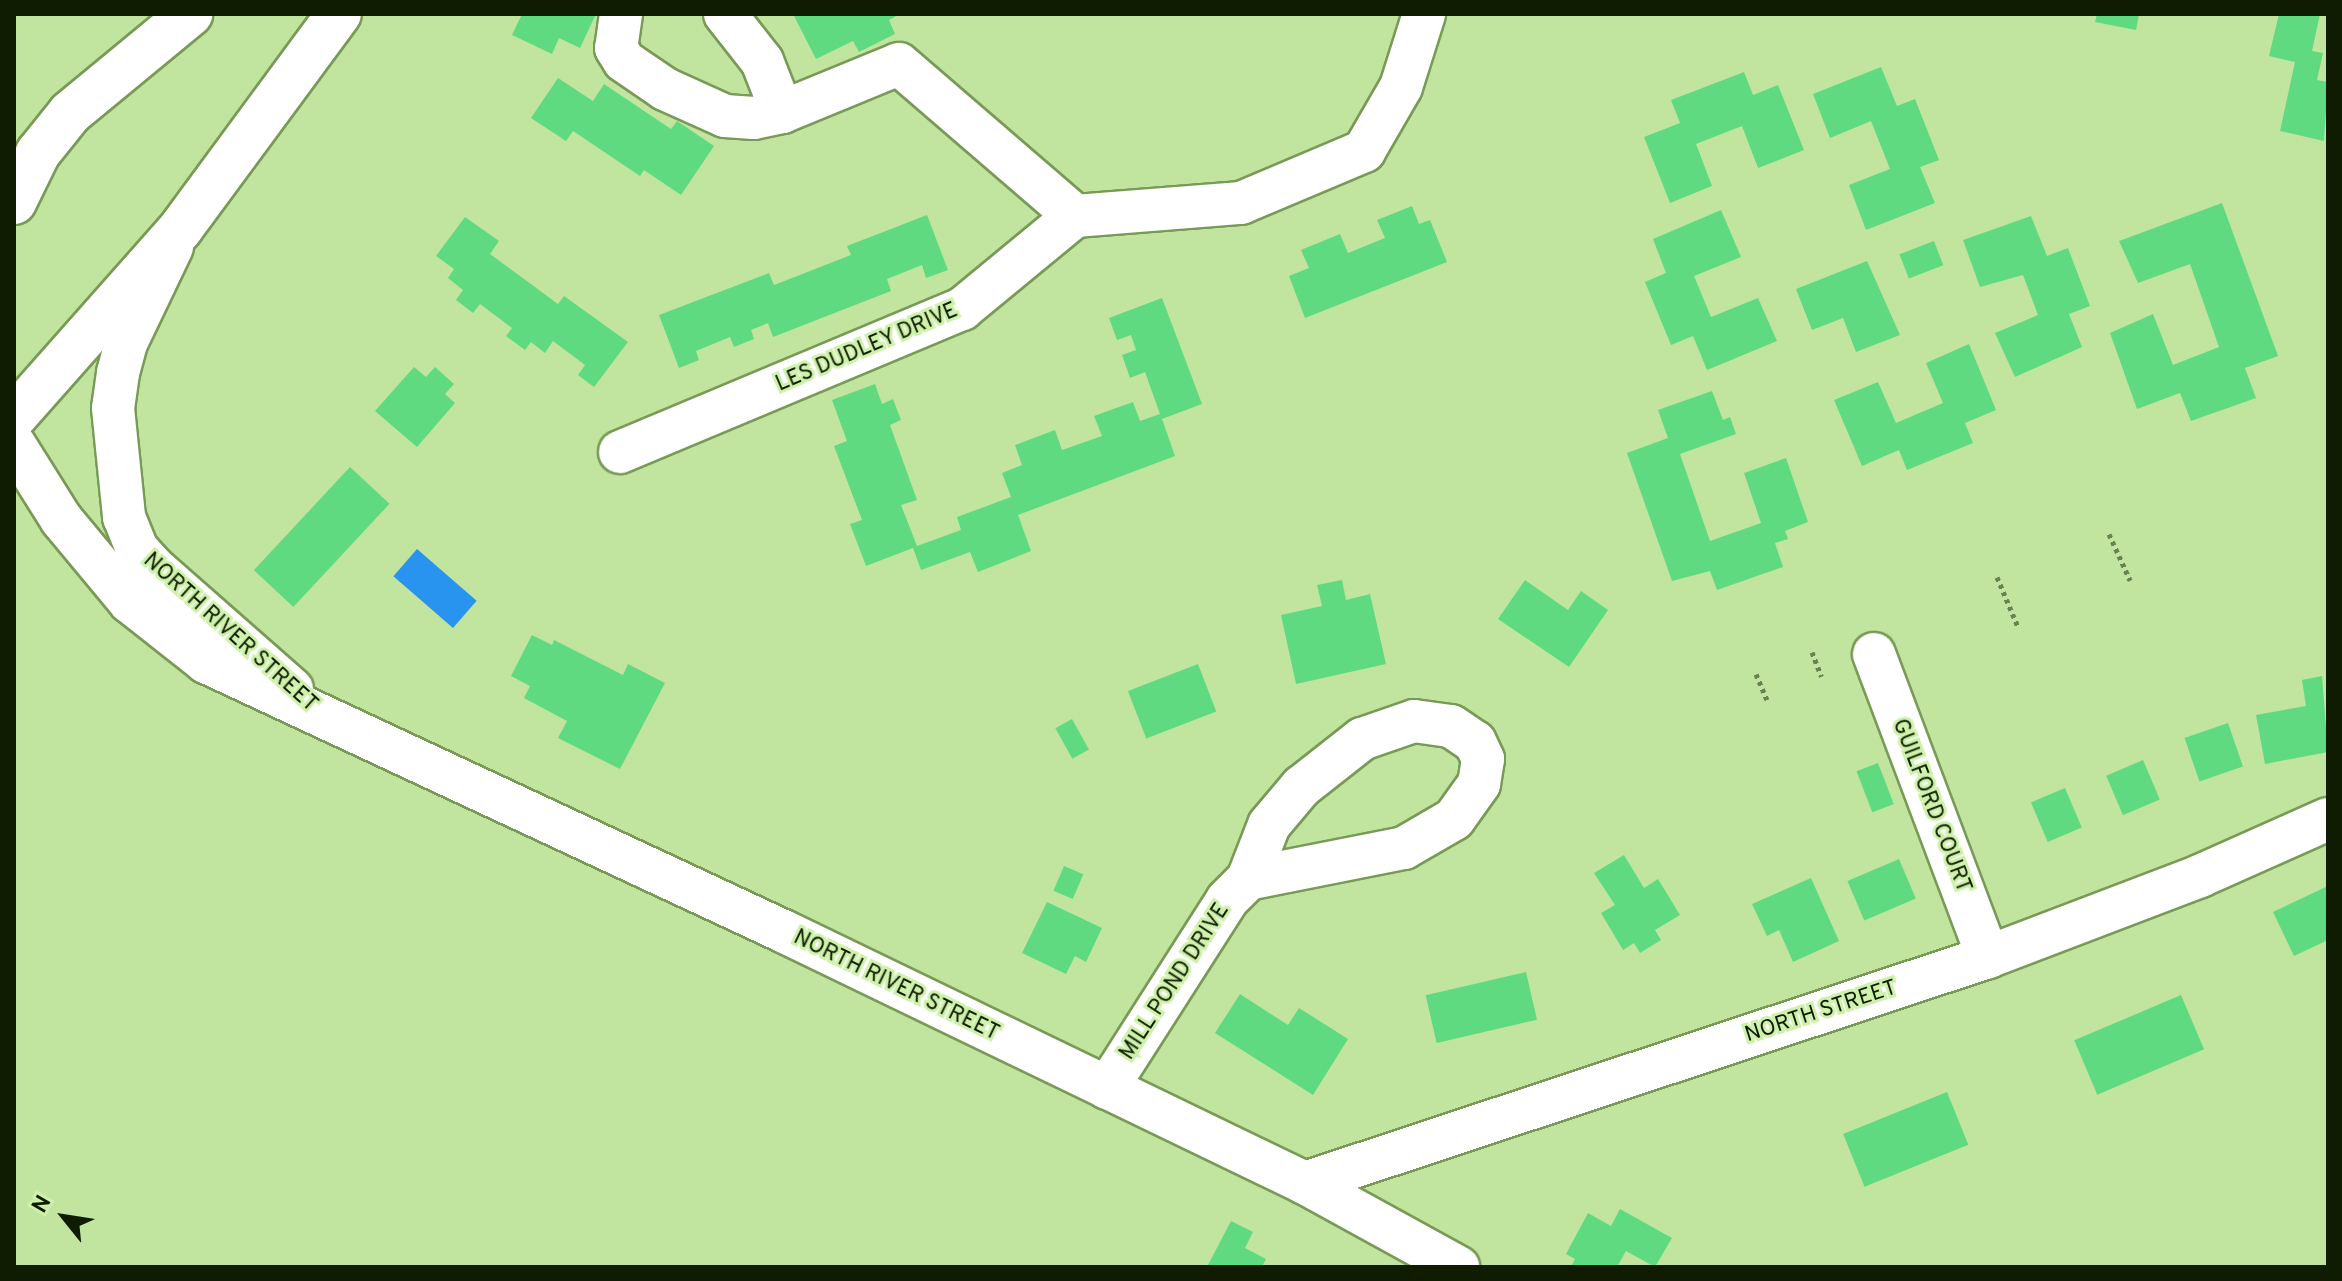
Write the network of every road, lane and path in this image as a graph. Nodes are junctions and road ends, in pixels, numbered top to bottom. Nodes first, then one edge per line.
1 (190, 14) edge
2 (339, 14) edge
3 (621, 14) edge
4 (725, 14) edge
5 (1424, 14) edge
6 (782, 112) junction
7 (14, 202) edge
8 (1075, 216) junction
9 (181, 228) junction
10 (14, 417) edge
11 (14, 444) edge
12 (620, 452) dead end
13 (2109, 534) dead end
14 (1997, 577) dead end
15 (2130, 580) dead end
16 (2018, 627) dead end
17 (1812, 652) dead end
18 (1874, 654) dead end
19 (1756, 674) dead end
20 (1821, 676) dead end
21 (1767, 700) dead end
22 (326, 718) junction
23 (2328, 819) edge
24 (1248, 879) junction
25 (1988, 957) junction
26 (1107, 1088) junction
27 (1305, 1183) junction
28 (1458, 1267) edge

1 - 7 main road
2 - 9 main road, NORTH RIVER STREET
3 - 6 street
4 - 6 street
5 - 8 street
6 - 8 street
8 - 12 street, LES DUDLEY DRIVE
9 - 10 main road, NORTH RIVER STREET
9 - 22 street, NORTH RIVER STREET
11 - 22 street, NORTH RIVER STREET
13 - 15 path
14 - 16 path
17 - 20 path
18 - 25 street, GUILFORD COURT
19 - 21 path
22 - 26 street, NORTH RIVER STREET
23 - 25 street, NORTH STREET
24 - 24 street, MILL POND DRIVE
24 - 26 street, MILL POND DRIVE
25 - 27 street, NORTH STREET
26 - 27 street, NORTH RIVER STREET
27 - 28 street, NORTH RIVER STREET

